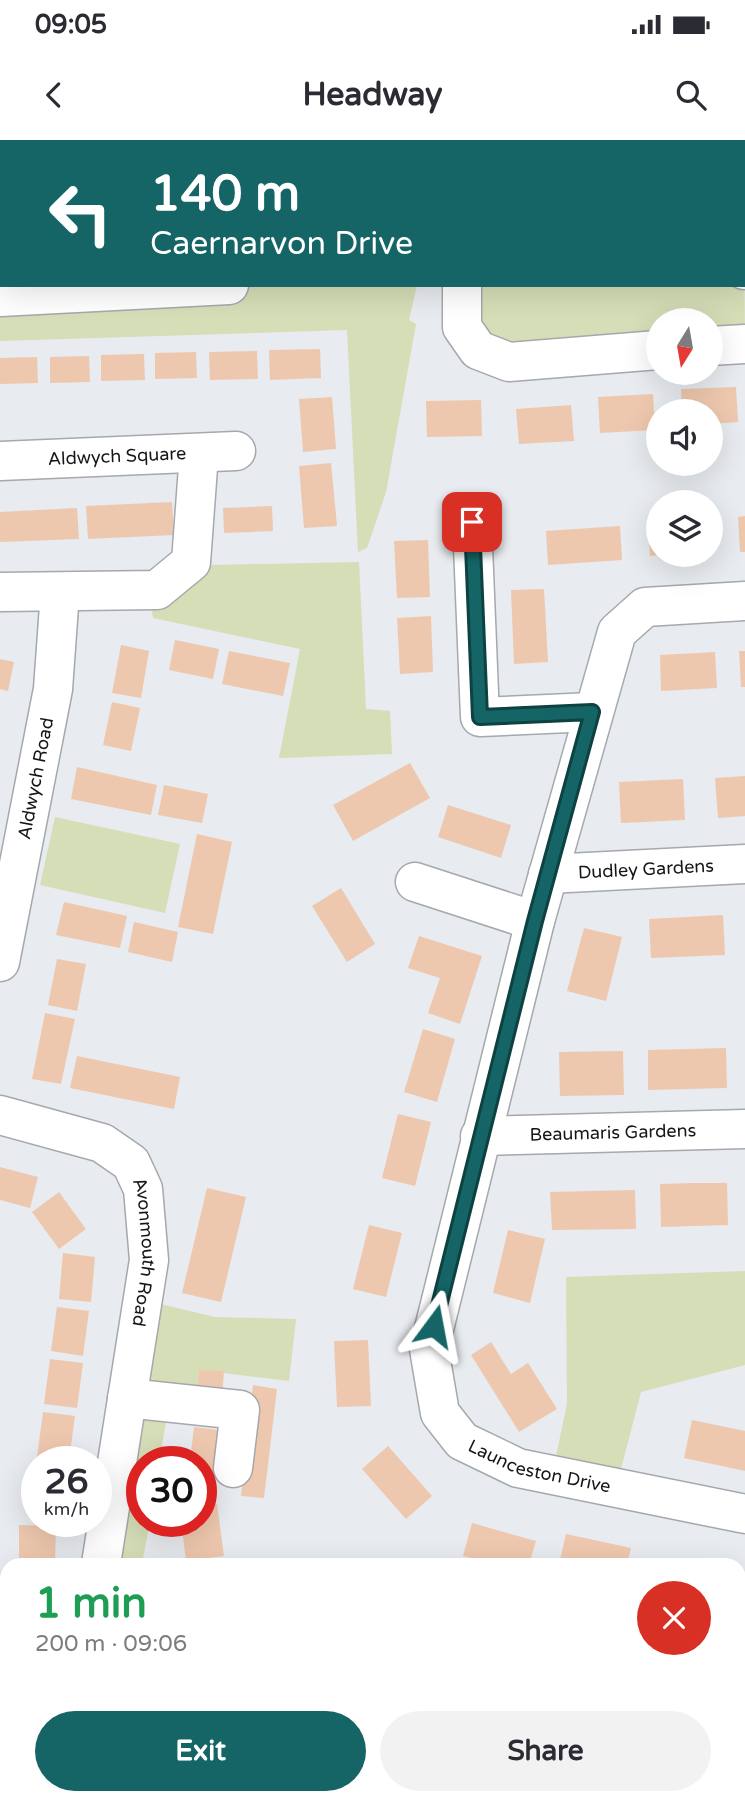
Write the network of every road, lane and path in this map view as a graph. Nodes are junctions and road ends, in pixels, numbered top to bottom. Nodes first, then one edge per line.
1 (191, 287) edge
2 (462, 287) edge
3 (0, 297) edge
4 (745, 344) edge
5 (723, 345) edge
6 (646, 351) edge
7 (236, 451) dead end
8 (199, 454) junction
9 (0, 461) edge
10 (472, 522) dead end
11 (0, 592) edge
12 (60, 592) junction
13 (745, 601) edge
14 (592, 712) junction
15 (745, 864) edge
16 (548, 874) junction
17 (415, 882) dead end
18 (5, 911) edge
19 (535, 921) junction
20 (0, 962) edge
21 (0, 1115) edge
22 (745, 1129) edge
23 (480, 1136) junction
24 (127, 1398) junction
25 (233, 1468) dead end
26 (745, 1514) edge
27 (102, 1558) edge

1 - 3 street
2 - 6 street
4 - 5 street
7 - 8 street, Aldwych Square
8 - 9 street, Aldwych Square
8 - 12 street
10 - 14 street
11 - 12 street
12 - 18 street, Aldwych Road
13 - 14 street, Launceston Drive
14 - 16 street, Launceston Drive
15 - 16 street, Dudley Gardens
16 - 19 street, Launceston Drive
17 - 19 street
18 - 20 street, Aldwych Road
19 - 23 street, Launceston Drive
21 - 24 street, Avonmouth Road
22 - 23 street, Beaumaris Gardens
23 - 26 street, Launceston Drive
24 - 25 street
24 - 27 street, Avonmouth Road

